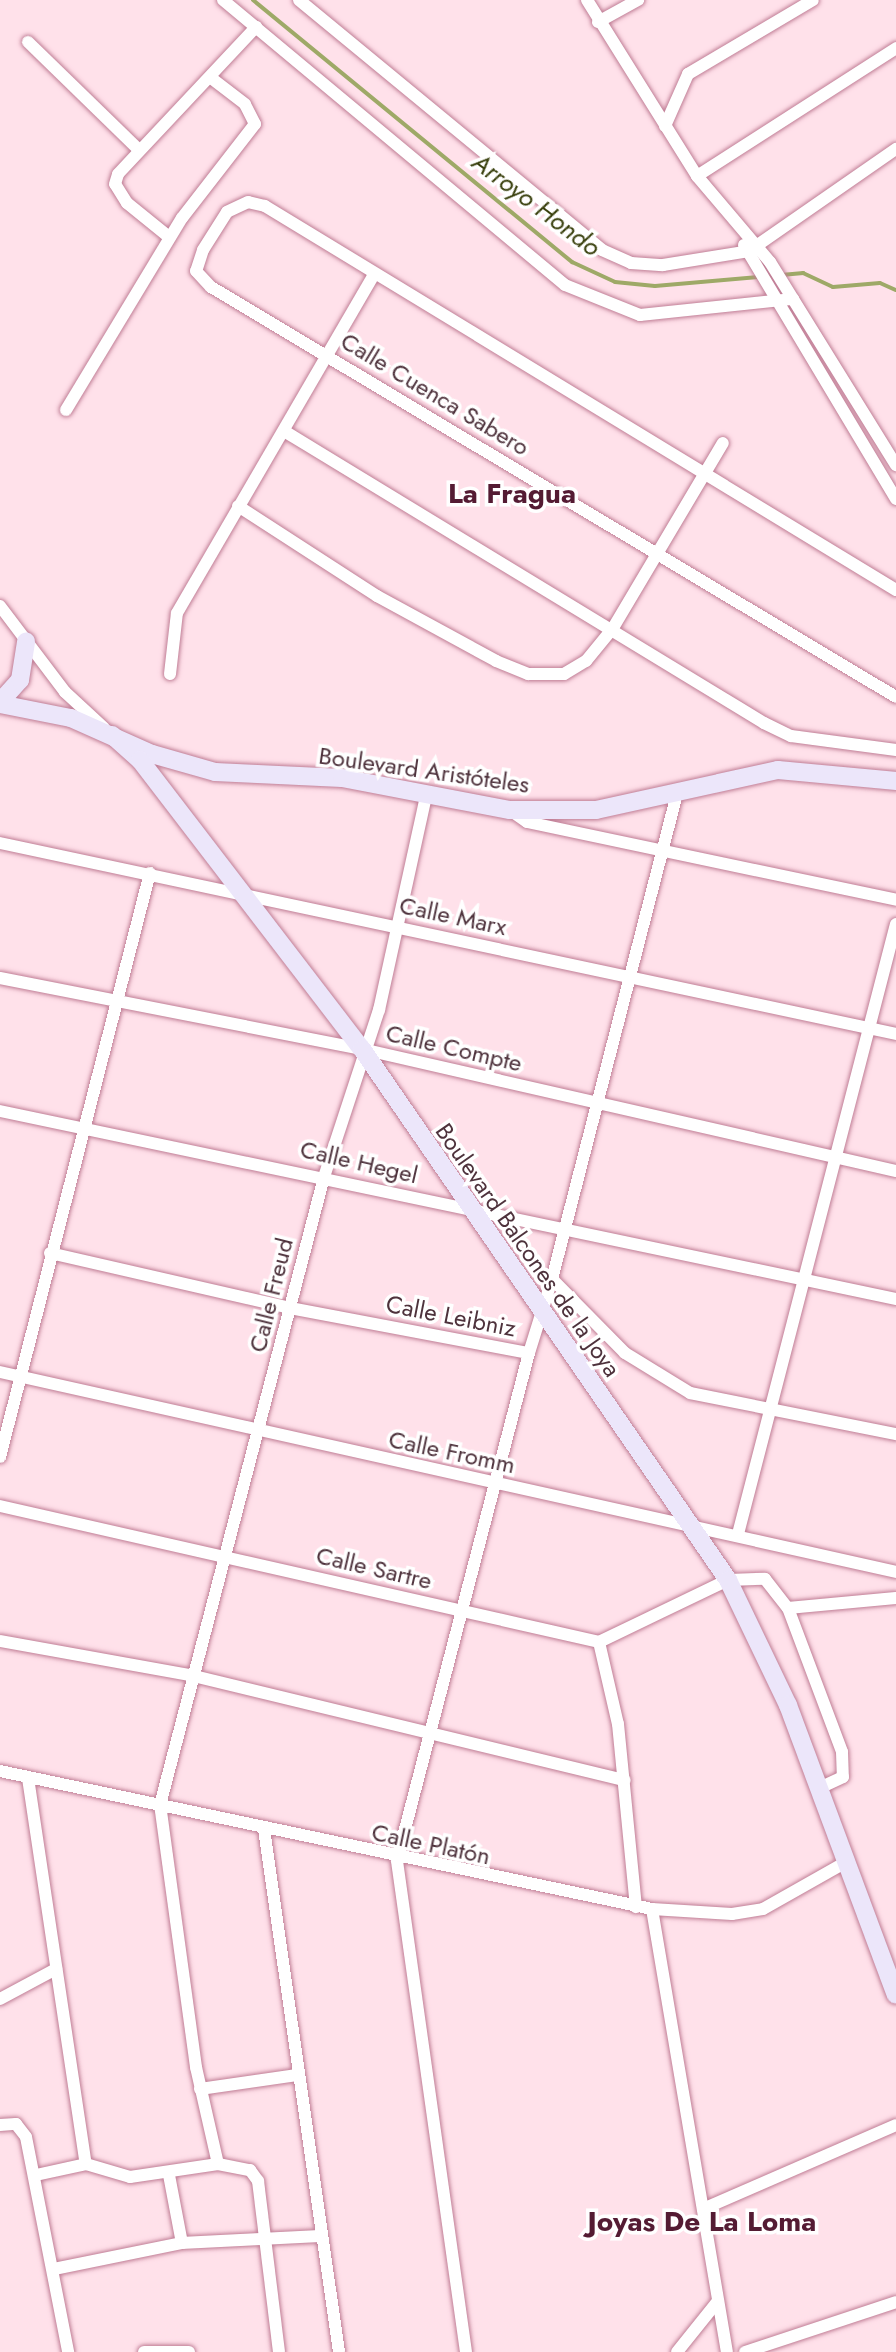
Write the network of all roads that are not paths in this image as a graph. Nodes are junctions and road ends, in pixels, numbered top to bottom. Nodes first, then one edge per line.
1 (223, 0) edge
2 (299, 0) edge
3 (587, 0) edge
4 (638, 0) edge
5 (813, 0) edge
6 (598, 22) junction
7 (256, 27) junction
8 (28, 42) dead end
9 (896, 48) edge
10 (210, 77) junction
11 (665, 126) junction
12 (138, 149) junction
13 (896, 149) edge
14 (697, 176) junction
15 (169, 237) junction
16 (752, 249) junction
17 (374, 274) junction
18 (793, 299) junction
19 (773, 303) junction
20 (327, 354) junction
21 (66, 410) dead end
22 (284, 431) junction
23 (723, 443) dead end
24 (896, 465) edge
25 (705, 475) junction
26 (896, 499) edge
27 (238, 506) junction
28 (657, 552) junction
29 (896, 590) edge
30 (0, 606) edge
31 (613, 628) junction
32 (26, 641) junction
33 (170, 674) dead end
34 (896, 697) edge
35 (0, 703) edge
36 (112, 735) junction
37 (896, 750) edge
38 (896, 781) edge
39 (678, 790) junction
40 (426, 796) junction
41 (510, 810) junction
42 (0, 843) edge
43 (662, 851) junction
44 (150, 873) junction
45 (247, 895) junction
46 (896, 900) edge
47 (896, 924) edge
48 (400, 928) junction
49 (629, 977) junction
50 (0, 978) edge
51 (114, 1004) junction
52 (868, 1028) junction
53 (896, 1034) edge
54 (362, 1049) junction
55 (600, 1105) junction
56 (0, 1111) edge
57 (83, 1127) junction
58 (834, 1159) junction
59 (896, 1171) edge
60 (324, 1177) junction
61 (470, 1210) junction
62 (566, 1228) junction
63 (50, 1253) junction
64 (802, 1278) junction
65 (552, 1279) junction
66 (896, 1299) edge
67 (290, 1308) junction
68 (543, 1313) junction
69 (529, 1353) junction
70 (0, 1372) edge
71 (20, 1376) junction
72 (769, 1408) junction
73 (260, 1432) junction
74 (896, 1434) edge
75 (0, 1457) edge
76 (493, 1484) junction
77 (0, 1506) edge
78 (689, 1523) junction
79 (738, 1534) junction
80 (227, 1557) junction
81 (896, 1572) edge
82 (728, 1580) junction
83 (896, 1598) edge
84 (788, 1608) junction
85 (459, 1610) junction
86 (0, 1641) edge
87 (599, 1642) junction
88 (194, 1676) junction
89 (427, 1736) junction
90 (0, 1771) edge
91 (28, 1778) junction
92 (625, 1780) junction
93 (819, 1788) junction
94 (160, 1805) junction
95 (264, 1829) junction
96 (397, 1860) junction
97 (846, 1862) junction
98 (636, 1907) junction
99 (652, 1909) junction
100 (56, 1969) junction
101 (896, 1995) edge
102 (0, 1999) edge
103 (297, 2075) junction
104 (200, 2089) junction
105 (0, 2125) edge
106 (896, 2125) edge
107 (86, 2164) junction
108 (218, 2164) junction
109 (36, 2175) junction
110 (169, 2175) junction
111 (705, 2208) junction
112 (319, 2236) junction
113 (262, 2241) junction
114 (182, 2243) junction
115 (54, 2269) junction
116 (718, 2301) junction
117 (896, 2302) edge
118 (185, 2350) edge
119 (68, 2352) edge
120 (144, 2352) edge
121 (279, 2352) edge
122 (339, 2352) edge
123 (466, 2352) edge
124 (677, 2352) edge
125 (727, 2352) edge
126 (745, 2352) edge

1 - 7 street
2 - 16 street
3 - 6 street
4 - 6 street
5 - 11 street
6 - 11 street
7 - 10 street
7 - 19 street
8 - 12 street
9 - 14 street
10 - 12 street
10 - 15 street
11 - 14 street
12 - 15 street
13 - 16 street
14 - 16 street
15 - 21 street
16 - 18 street
16 - 19 street
17 - 20 street
17 - 20 street, Calle Cuenca Sabero
17 - 25 street
18 - 19 street
18 - 24 street
19 - 26 street
20 - 22 street
20 - 28 street, Calle Cuenca Sabero
22 - 27 street
22 - 31 street
23 - 25 street
25 - 28 street
25 - 29 street
27 - 31 street
27 - 33 street
28 - 31 street
28 - 34 street, Calle Cuenca Sabero
30 - 32 street, Boulevard Balcones de la Joya
31 - 37 street
32 - 35 street
32 - 36 street, Boulevard Balcones de la Joya
35 - 36 street, Boulevard Aristóteles
36 - 40 street, Boulevard Aristóteles
36 - 45 street, Boulevard Balcones de la Joya
38 - 39 street, Boulevard Aristóteles
39 - 41 street, Boulevard Aristóteles
39 - 43 street, Calle Leibniz
40 - 41 street, Boulevard Aristóteles
40 - 48 street, Calle Freud
41 - 43 street
42 - 44 street, Calle Marx
43 - 46 street
43 - 49 street, Calle Leibniz
44 - 45 street, Calle Marx
44 - 51 street
45 - 48 street, Calle Marx
45 - 54 street, Boulevard Balcones de la Joya
47 - 52 street
48 - 49 street, Calle Marx
48 - 54 street, Calle Freud
49 - 52 street, Calle Marx
49 - 55 street, Calle Leibniz
50 - 51 street, Calle Compte
51 - 54 street, Calle Compte
51 - 57 street
52 - 53 street, Calle Marx
52 - 58 street
54 - 55 street, Calle Compte
54 - 60 street, Calle Freud
54 - 61 street, Boulevard Balcones de la Joya
55 - 58 street, Calle Compte
55 - 62 street, Calle Leibniz
56 - 57 street, Calle Hegel
57 - 60 street, Calle Hegel
57 - 63 street
58 - 59 street, Calle Compte
58 - 64 street
60 - 61 street, Calle Hegel
60 - 67 street, Calle Freud
61 - 62 street, Calle Hegel
61 - 68 street, Boulevard Balcones de la Joya
62 - 64 street, Calle Hegel
62 - 65 street, Calle Leibniz
63 - 67 street, Calle Leibniz
63 - 71 street
64 - 66 street, Calle Hegel
64 - 72 street
65 - 68 street, Calle Leibniz
65 - 72 street
67 - 69 street, Calle Leibniz
67 - 73 street, Calle Freud
68 - 69 street, Calle Leibniz
68 - 78 street, Boulevard Balcones de la Joya
69 - 76 street
70 - 71 street, Calle Fromm
71 - 73 street, Calle Fromm
71 - 75 street
72 - 74 street
72 - 79 street
73 - 76 street, Calle Fromm
73 - 80 street, Calle Freud
76 - 78 street, Calle Fromm
76 - 85 street
77 - 80 street, Calle Sartre
78 - 79 street, Calle Fromm
78 - 82 street, Boulevard Balcones de la Joya
79 - 81 street, Calle Fromm
80 - 85 street, Calle Sartre
80 - 88 street, Calle Freud
82 - 84 street
82 - 87 street
82 - 93 street, Boulevard Balcones de la Joya
83 - 84 street
84 - 93 street
85 - 87 street, Calle Sartre
85 - 89 street
86 - 88 street
87 - 92 street
88 - 89 street
88 - 94 street, Calle Freud
89 - 92 street
89 - 96 street
90 - 91 street, Calle Platón
91 - 94 street, Calle Platón
91 - 100 street
92 - 98 street
93 - 97 street, Boulevard Balcones de la Joya
94 - 95 street, Calle Platón
94 - 104 street
95 - 96 street, Calle Platón
95 - 103 street
96 - 98 street, Calle Platón
96 - 123 street
97 - 99 street, Calle Platón
97 - 101 street, Boulevard Balcones de la Joya
98 - 99 street, Calle Platón
99 - 111 street
100 - 102 street
100 - 107 street
103 - 104 street
103 - 112 street
104 - 108 street
105 - 109 street
106 - 111 street
107 - 109 street
107 - 110 street
108 - 110 street
108 - 113 street
109 - 115 street
110 - 114 street
111 - 116 street
112 - 113 street
112 - 122 street
113 - 114 street
113 - 121 street
114 - 115 street
115 - 119 street
116 - 124 street
116 - 125 street
117 - 126 street
118 - 120 street

